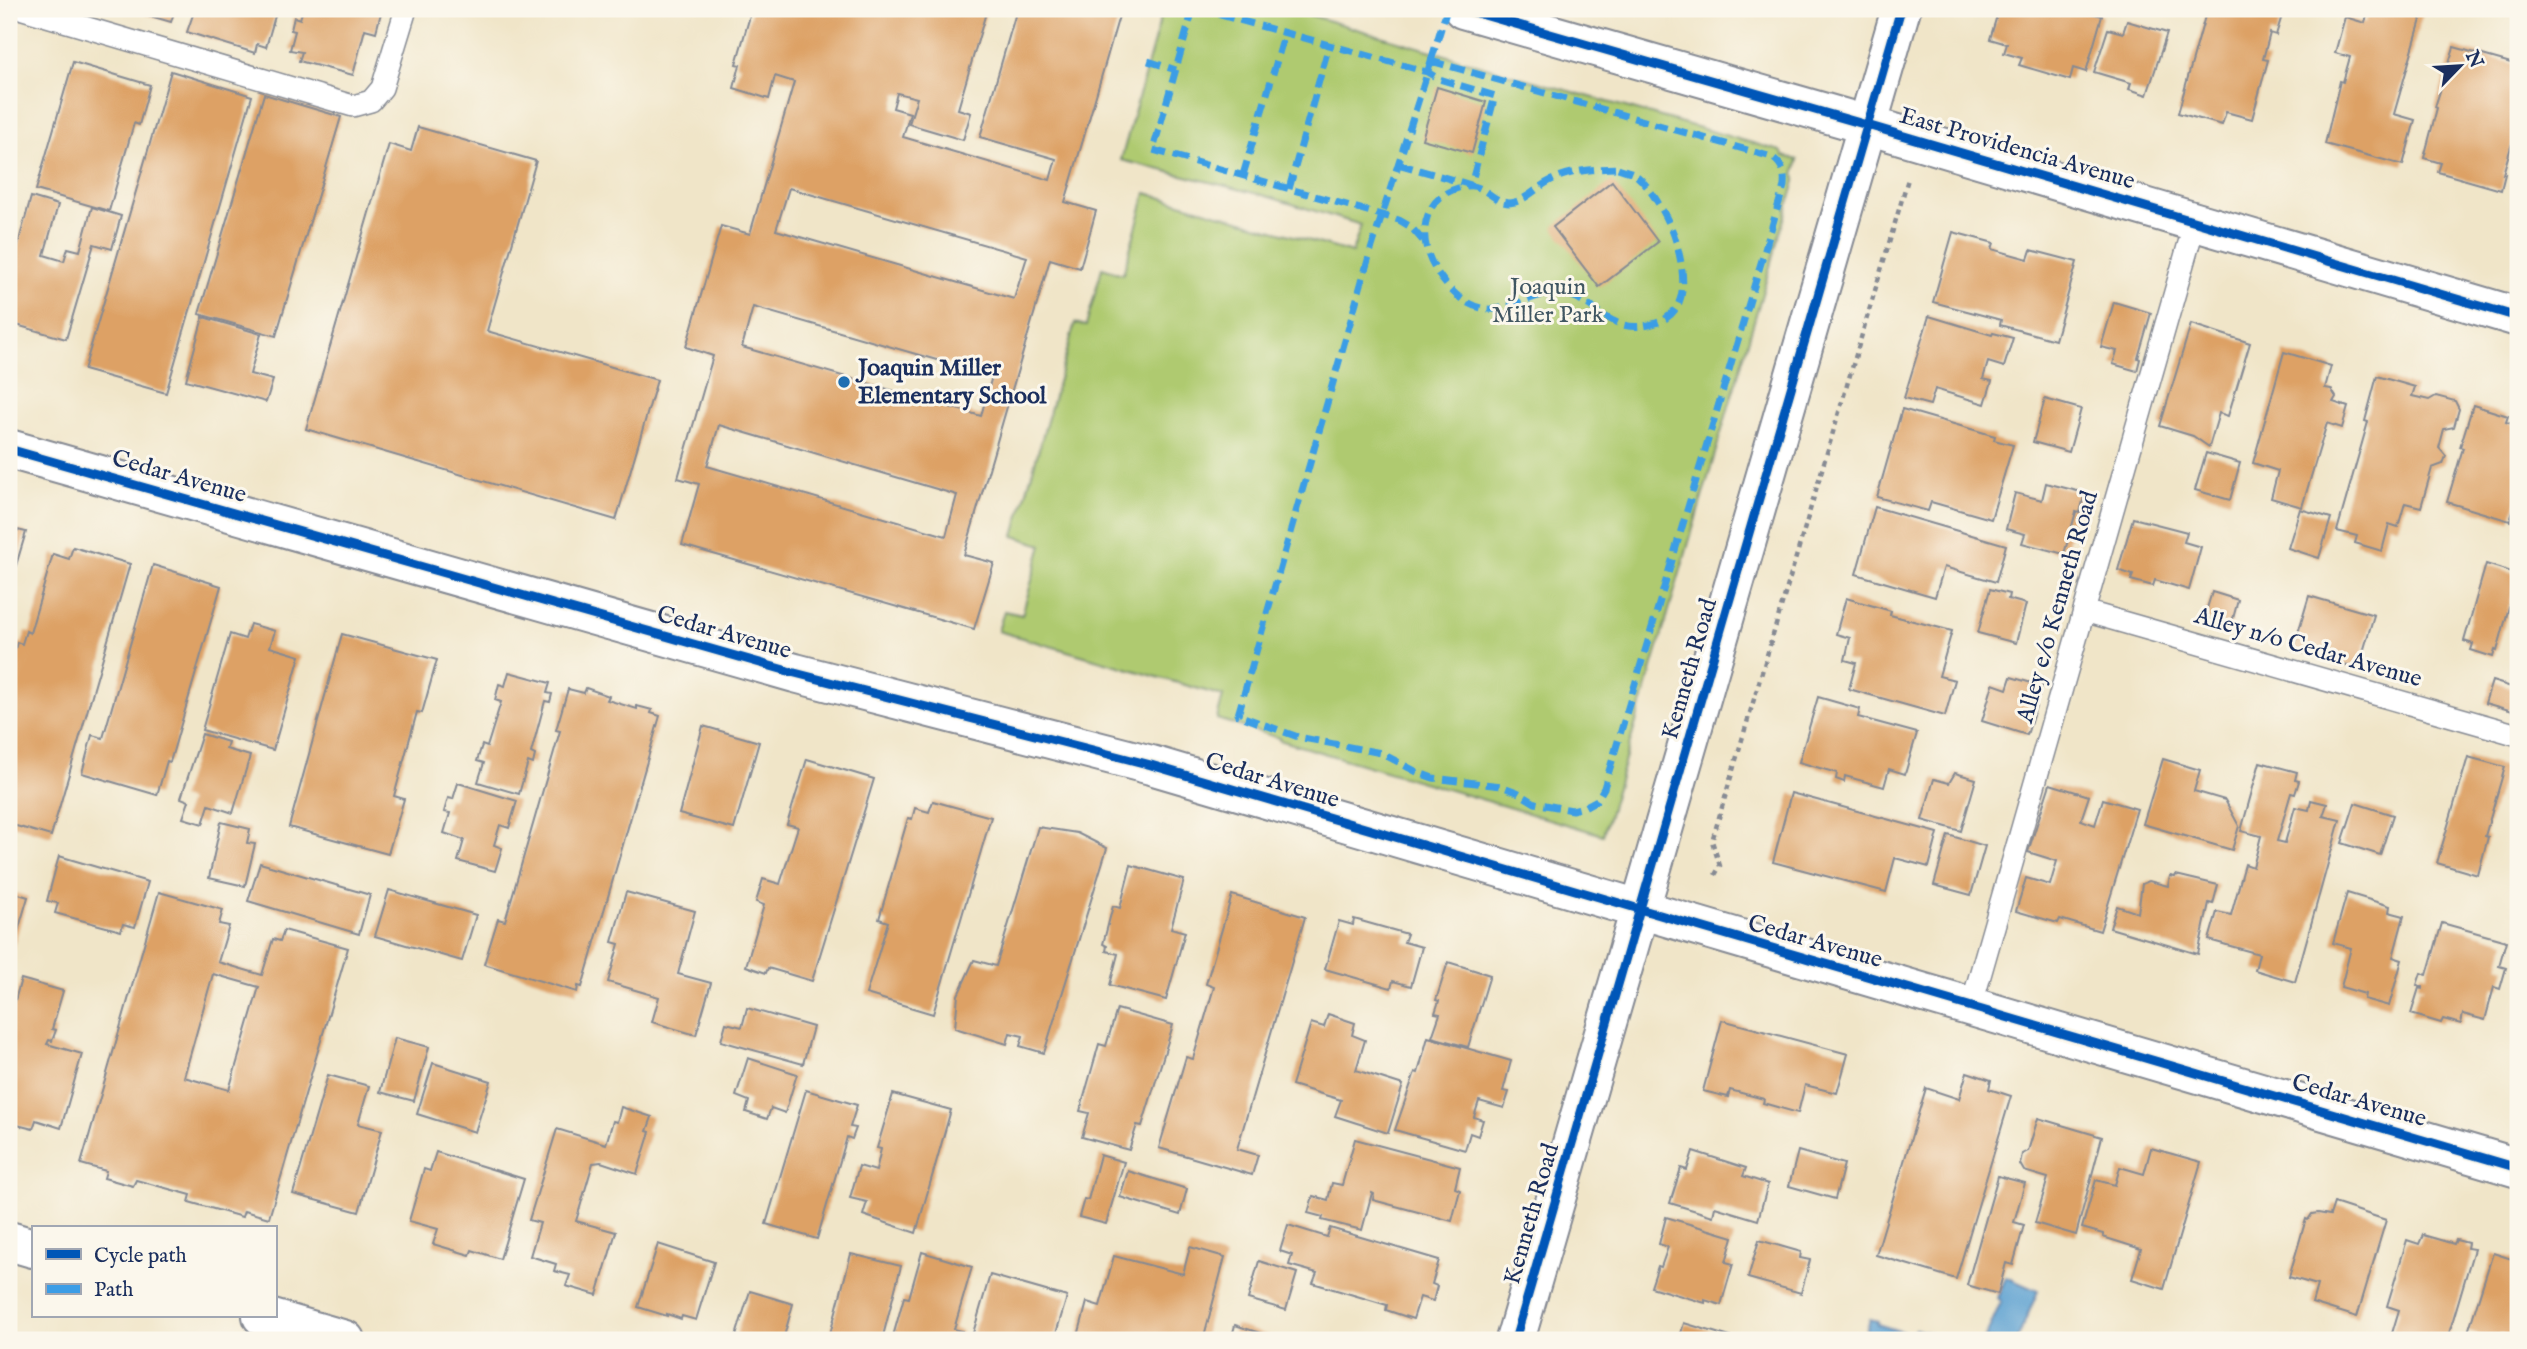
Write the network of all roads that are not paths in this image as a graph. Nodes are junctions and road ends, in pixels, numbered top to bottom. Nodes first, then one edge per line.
1 (23, 9) edge
2 (406, 9) edge
3 (1463, 9) edge
4 (1901, 9) edge
5 (1867, 125) junction
6 (2195, 222) junction
7 (2518, 317) edge
8 (9, 449) edge
9 (2084, 611) junction
10 (2518, 735) edge
11 (1641, 911) junction
12 (1971, 1007) junction
13 (2518, 1168) edge
14 (9, 1241) edge
15 (32, 1248) edge
16 (269, 1318) edge
17 (345, 1340) edge
18 (1516, 1340) edge

1 - 2 lane
3 - 5 street, East Providencia Avenue
4 - 5 street, Kenneth Road
5 - 6 street, East Providencia Avenue
5 - 11 street, Kenneth Road
6 - 7 street, East Providencia Avenue
6 - 9 lane, Alley e/o Kenneth Road
8 - 11 street, Cedar Avenue
9 - 10 lane, Alley n/o Cedar Avenue
9 - 12 lane, Alley e/o Kenneth Road
11 - 12 street, Cedar Avenue
11 - 18 street, Kenneth Road
12 - 13 street, Cedar Avenue
14 - 15 street
16 - 17 street

